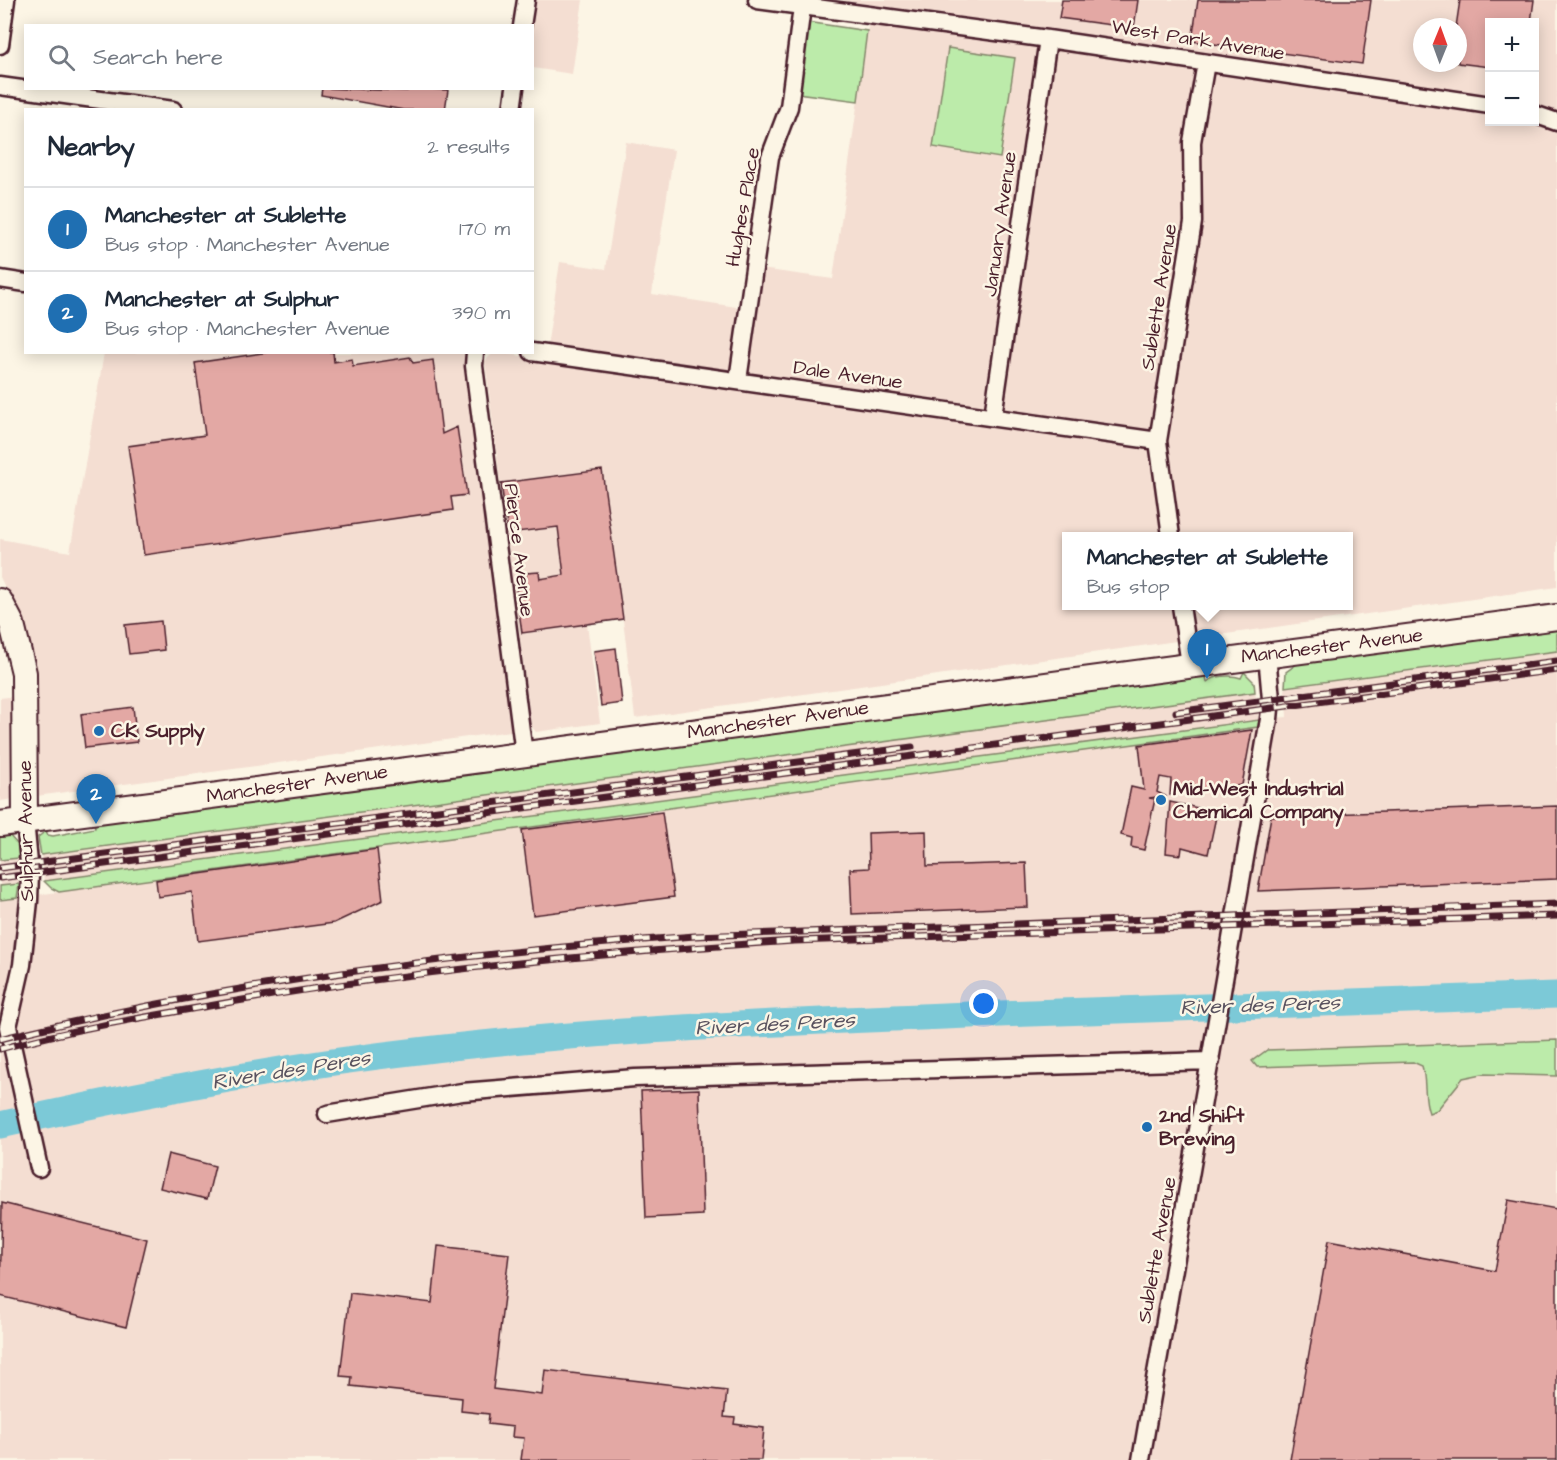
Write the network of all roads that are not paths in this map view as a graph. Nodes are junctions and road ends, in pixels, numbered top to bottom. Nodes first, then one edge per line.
1 (6, 0) edge
2 (526, 0) edge
3 (757, 0) edge
4 (802, 7) junction
5 (522, 24) edge
6 (1048, 39) junction
7 (0, 45) edge
8 (1206, 63) junction
9 (0, 86) edge
10 (24, 89) edge
11 (29, 90) edge
12 (515, 90) edge
13 (1485, 104) edge
14 (159, 108) edge
15 (512, 108) edge
16 (1539, 116) edge
17 (1557, 122) edge
18 (0, 279) edge
19 (24, 283) edge
20 (534, 352) edge
21 (475, 354) edge
22 (738, 380) junction
23 (993, 416) junction
24 (1158, 441) junction
25 (1170, 532) edge
26 (0, 601) edge
27 (1182, 610) edge
28 (1557, 616) edge
29 (1267, 655) junction
30 (1190, 664) junction
31 (524, 754) junction
32 (25, 820) junction
33 (0, 824) edge
34 (1212, 1053) junction
35 (327, 1114) dead end
36 (39, 1168) dead end
37 (1141, 1460) edge

1 - 7 street
2 - 5 street
3 - 4 street, West Park Avenue
4 - 6 street, West Park Avenue
4 - 22 street, Hughes Place
6 - 8 street, West Park Avenue
6 - 23 street, January Avenue
8 - 13 street, West Park Avenue
8 - 24 street, Sublette Avenue
9 - 10 street
11 - 14 street
12 - 15 street
16 - 17 street
18 - 19 street
20 - 22 street, Dale Avenue
21 - 31 street, Pierce Avenue
22 - 23 street, Dale Avenue
23 - 24 street, Dale Avenue
24 - 25 street, Sublette Avenue
26 - 32 main road, Sulphur Avenue
27 - 30 street
28 - 29 main road, Manchester Avenue
29 - 30 main road, Manchester Avenue
29 - 34 street, Sublette Avenue
30 - 31 main road, Manchester Avenue
31 - 32 main road, Manchester Avenue
32 - 33 main road, Manchester Avenue
32 - 36 street, Sulphur Avenue
34 - 35 street
34 - 37 street, Sublette Avenue

